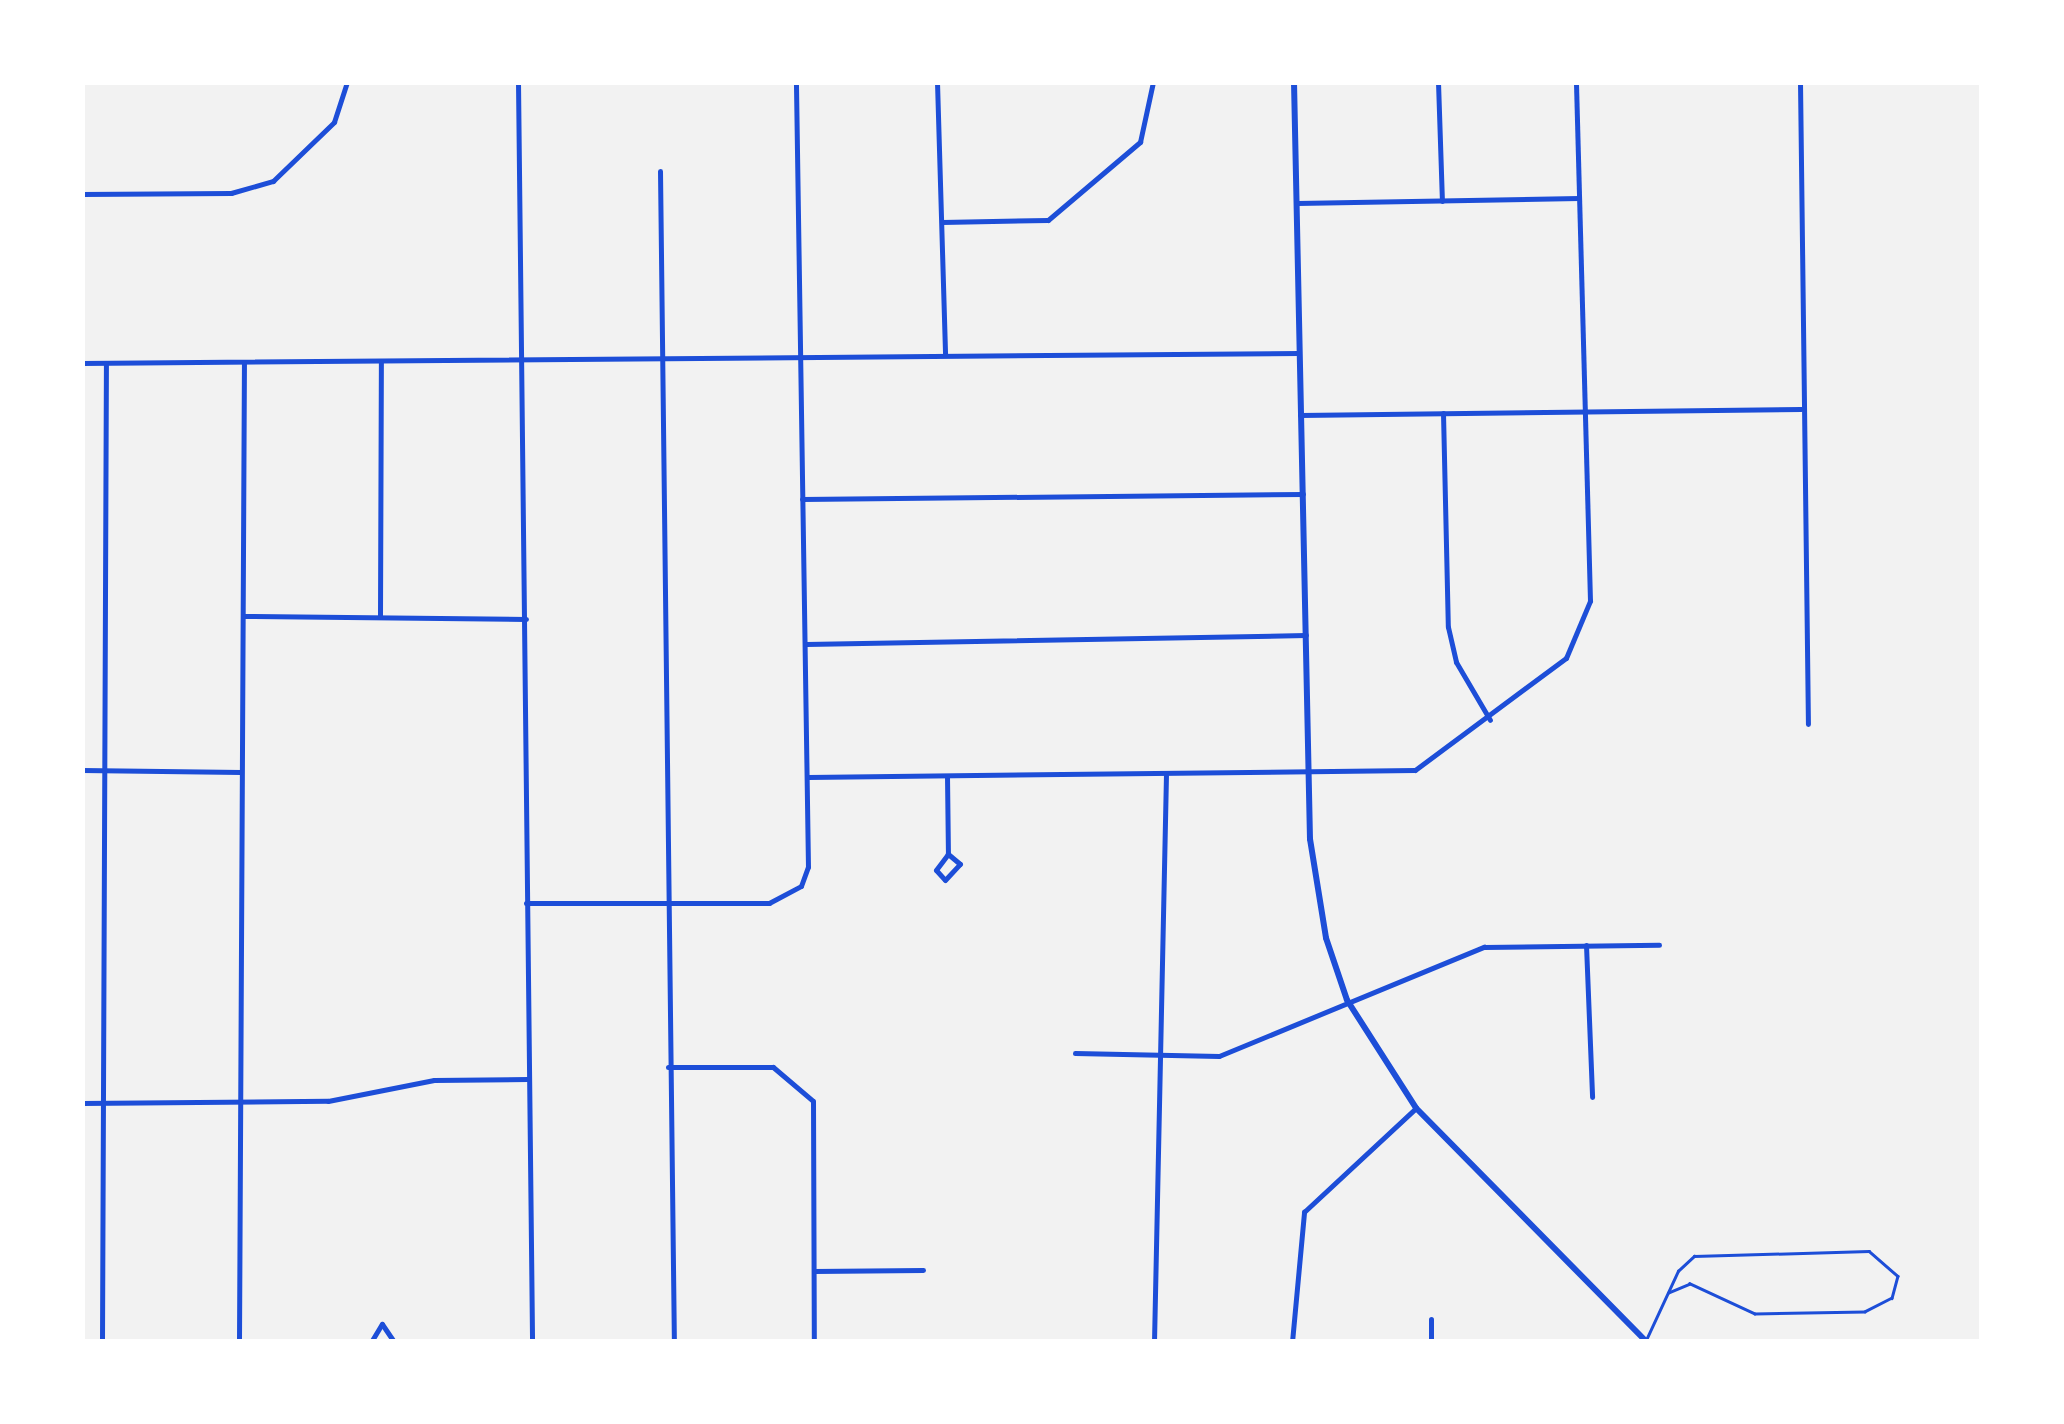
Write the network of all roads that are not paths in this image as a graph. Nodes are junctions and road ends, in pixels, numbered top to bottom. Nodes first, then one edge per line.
1 (346, 82) edge
2 (518, 82) edge
3 (796, 82) edge
4 (936, 82) edge
5 (1153, 82) edge
6 (1294, 82) edge
7 (1438, 82) edge
8 (1576, 82) edge
9 (1800, 82) edge
10 (660, 171) dead end
11 (82, 194) edge
12 (1580, 198) junction
13 (1442, 201) junction
14 (1296, 204) junction
15 (942, 222) junction
16 (1299, 352) junction
17 (944, 355) junction
18 (801, 358) junction
19 (381, 362) junction
20 (520, 362) junction
21 (663, 362) junction
22 (82, 363) edge
23 (106, 363) junction
24 (244, 363) junction
25 (1801, 409) junction
26 (1584, 412) junction
27 (1444, 414) junction
28 (1300, 416) junction
29 (1303, 494) junction
30 (802, 500) junction
31 (242, 616) junction
32 (380, 616) junction
33 (526, 618) junction
34 (1306, 635) junction
35 (806, 644) junction
36 (1490, 720) junction
37 (1808, 724) dead end
38 (82, 770) edge
39 (101, 770) junction
40 (241, 772) junction
41 (1308, 773) junction
42 (1166, 775) junction
43 (946, 776) junction
44 (808, 777) junction
45 (948, 854) junction
46 (526, 903) junction
47 (666, 903) junction
48 (1586, 945) junction
49 (1659, 945) dead end
50 (1346, 1000) junction
51 (1075, 1053) dead end
52 (1158, 1057) junction
53 (668, 1067) junction
54 (528, 1079) junction
55 (1592, 1097) dead end
56 (82, 1103) edge
57 (100, 1103) junction
58 (239, 1104) junction
59 (1416, 1108) junction
60 (923, 1270) dead end
61 (814, 1271) junction
62 (1669, 1293) junction
63 (1431, 1319) dead end
64 (1646, 1341) edge
65 (102, 1342) edge
66 (239, 1342) edge
67 (371, 1342) edge
68 (394, 1342) edge
69 (532, 1342) edge
70 (674, 1342) edge
71 (814, 1342) edge
72 (1154, 1342) edge
73 (1292, 1342) edge
74 (1430, 1342) edge

1 - 11 street
2 - 20 street
3 - 18 street
4 - 15 street
5 - 15 street
6 - 14 street
7 - 13 street
8 - 12 street
9 - 25 street
10 - 21 street
12 - 13 street
12 - 26 street
13 - 14 street
14 - 16 street
15 - 17 street
16 - 17 street
16 - 28 street
17 - 18 street
18 - 21 street
18 - 30 street
19 - 20 street
19 - 24 street
19 - 32 street
20 - 21 street
20 - 33 street
21 - 47 street
22 - 23 street
23 - 24 street
23 - 39 street
24 - 31 street
25 - 26 street
25 - 37 street
26 - 27 street
26 - 36 street
27 - 28 street
27 - 36 street
28 - 29 street
29 - 30 street
29 - 34 street
30 - 35 street
31 - 32 street
31 - 40 street
32 - 33 street
33 - 46 street
34 - 35 street
34 - 41 street
35 - 44 street
36 - 41 street
38 - 39 street
39 - 40 street
39 - 57 street
40 - 58 street
41 - 42 street
41 - 50 street
42 - 43 street
42 - 52 street
43 - 44 street
43 - 45 street
44 - 47 street
45 - 45 street
46 - 47 street
46 - 54 street
47 - 53 street
48 - 49 street
48 - 50 street
48 - 55 street
50 - 52 street
50 - 59 street
51 - 52 street
52 - 72 street
53 - 61 street
53 - 70 street
54 - 58 street
54 - 69 street
56 - 57 street
57 - 58 street
57 - 65 street
58 - 66 street
59 - 64 street
59 - 73 street
60 - 61 street
61 - 71 street
62 - 62 lane
62 - 64 lane
63 - 74 street
67 - 68 street

